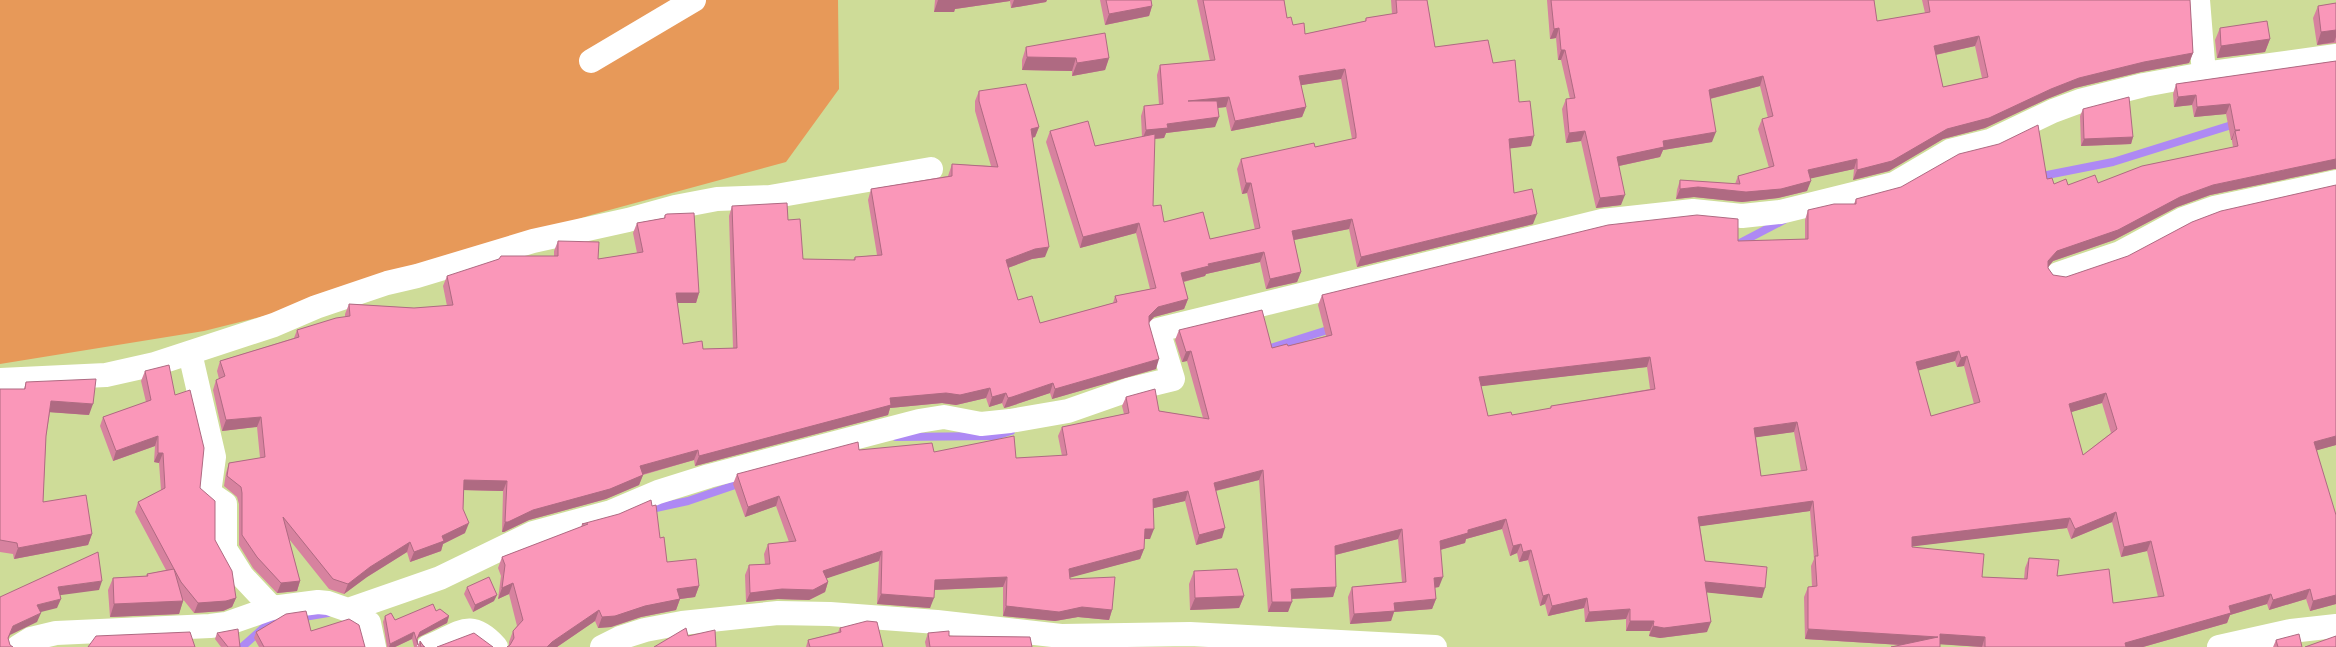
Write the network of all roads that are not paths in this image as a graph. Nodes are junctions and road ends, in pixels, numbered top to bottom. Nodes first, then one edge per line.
1 (694, 0) edge
2 (2198, 0) edge
3 (2336, 56) edge
4 (591, 60) dead end
5 (2204, 74) junction
6 (931, 169) dead end
7 (2336, 182) edge
8 (2058, 274) edge
9 (190, 353) junction
10 (0, 380) edge
11 (272, 608) junction
12 (348, 610) junction
13 (2336, 626) edge
14 (18, 647) edge
15 (374, 647) edge
16 (428, 647) edge
17 (496, 647) edge
18 (602, 647) edge
19 (1436, 647) edge
20 (2219, 647) edge

1 - 4 street
2 - 5 street
3 - 5 street
5 - 12 street
6 - 9 street
7 - 8 street
9 - 10 street
9 - 11 street
11 - 12 street
11 - 14 street
12 - 15 street
13 - 20 street
16 - 17 street
18 - 19 street

